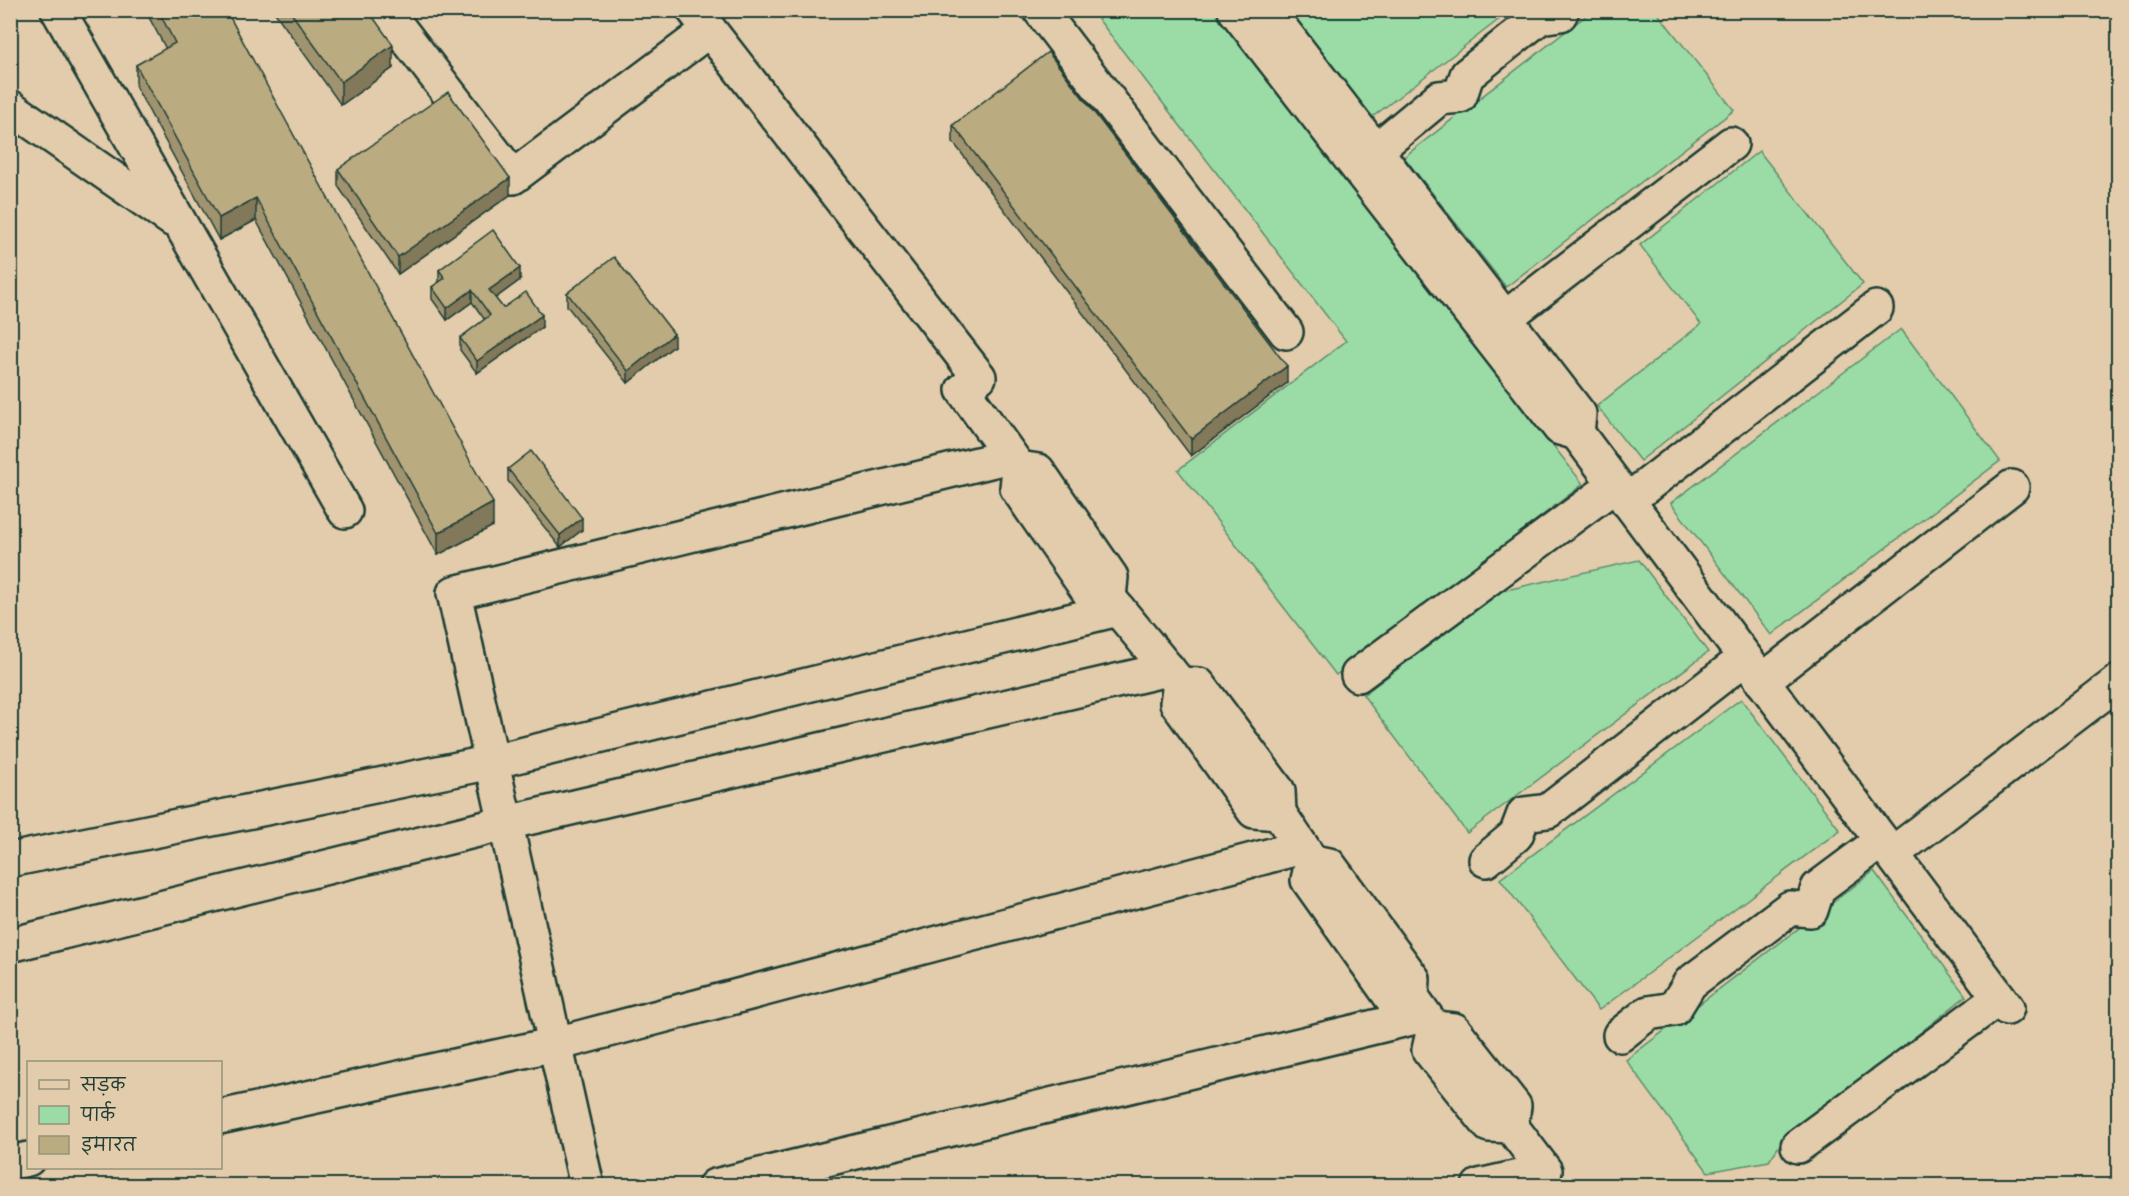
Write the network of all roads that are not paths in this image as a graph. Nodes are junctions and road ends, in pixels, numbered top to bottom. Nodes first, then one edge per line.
1 (58, 10) edge
2 (385, 10) edge
3 (1040, 10) edge
4 (1235, 10) edge
5 (1267, 10) edge
6 (1549, 13) edge
7 (702, 20) edge
8 (10, 107) edge
9 (1731, 144) dead end
10 (1375, 151) junction
11 (182, 226) junction
12 (1876, 308) dead end
13 (1504, 318) junction
14 (1286, 332) dead end
15 (1577, 433) junction
16 (1015, 462) junction
17 (2012, 486) dead end
18 (1622, 493) junction
19 (345, 512) dead end
20 (1114, 604) junction
21 (1753, 669) junction
22 (1358, 675) dead end
23 (1174, 676) junction
24 (2118, 682) edge
25 (492, 762) junction
26 (506, 823) junction
27 (1887, 847) junction
28 (1307, 855) junction
29 (10, 860) edge
30 (1486, 860) dead end
31 (10, 945) edge
32 (1423, 1014) junction
33 (1620, 1035) dead end
34 (556, 1044) junction
35 (222, 1117) edge
36 (1798, 1146) dead end
37 (27, 1159) edge
38 (10, 1163) edge
39 (587, 1185) edge
40 (715, 1185) edge
41 (1479, 1185) edge

1 - 11 street
2 - 7 street
3 - 14 street
4 - 15 street
5 - 10 street
6 - 10 street
7 - 16 street
8 - 11 street
9 - 13 street
10 - 13 street
11 - 19 street
12 - 18 street
13 - 15 street
15 - 18 street
16 - 20 street
16 - 25 street
17 - 21 street
18 - 21 street
18 - 22 street
20 - 23 street
20 - 25 street
21 - 27 street
21 - 30 street
23 - 26 street
23 - 28 street
24 - 27 street
25 - 26 street
25 - 29 street
26 - 31 street
26 - 34 street
27 - 33 street
27 - 36 street
28 - 32 street
28 - 34 street
32 - 40 street
32 - 41 street
34 - 35 street
34 - 39 street
37 - 38 street

